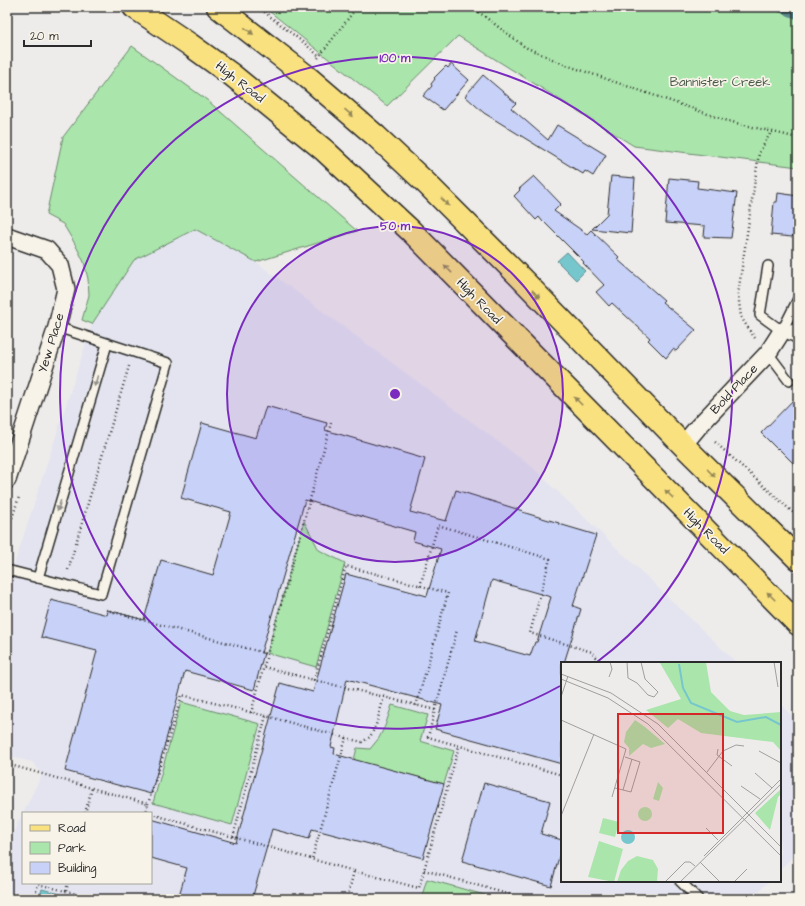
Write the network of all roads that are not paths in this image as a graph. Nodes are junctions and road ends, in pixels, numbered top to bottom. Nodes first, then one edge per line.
1 (134, 7) edge
2 (218, 7) edge
3 (7, 236) edge
4 (768, 266) dead end
5 (798, 299) edge
6 (57, 327) junction
7 (790, 329) edge
8 (798, 339) edge
9 (107, 344) junction
10 (768, 353) junction
11 (789, 381) dead end
12 (683, 445) junction
13 (7, 480) edge
14 (798, 560) edge
15 (7, 570) edge
16 (38, 578) junction
17 (798, 624) edge
18 (681, 882) edge
19 (698, 899) edge

17 -> 1 main road, High Road
2 -> 12 main road
3 - 6 street, Yew Place
4 - 7 lane
5 - 7 lane
6 - 9 lane
6 - 13 street, Yew Place
7 - 8 lane
7 - 10 street, Bold Place
9 -> 16 lane
9 - 16 lane
10 - 11 lane
10 - 12 street, Bold Place
12 -> 14 main road
15 - 16 lane
18 - 19 lane

